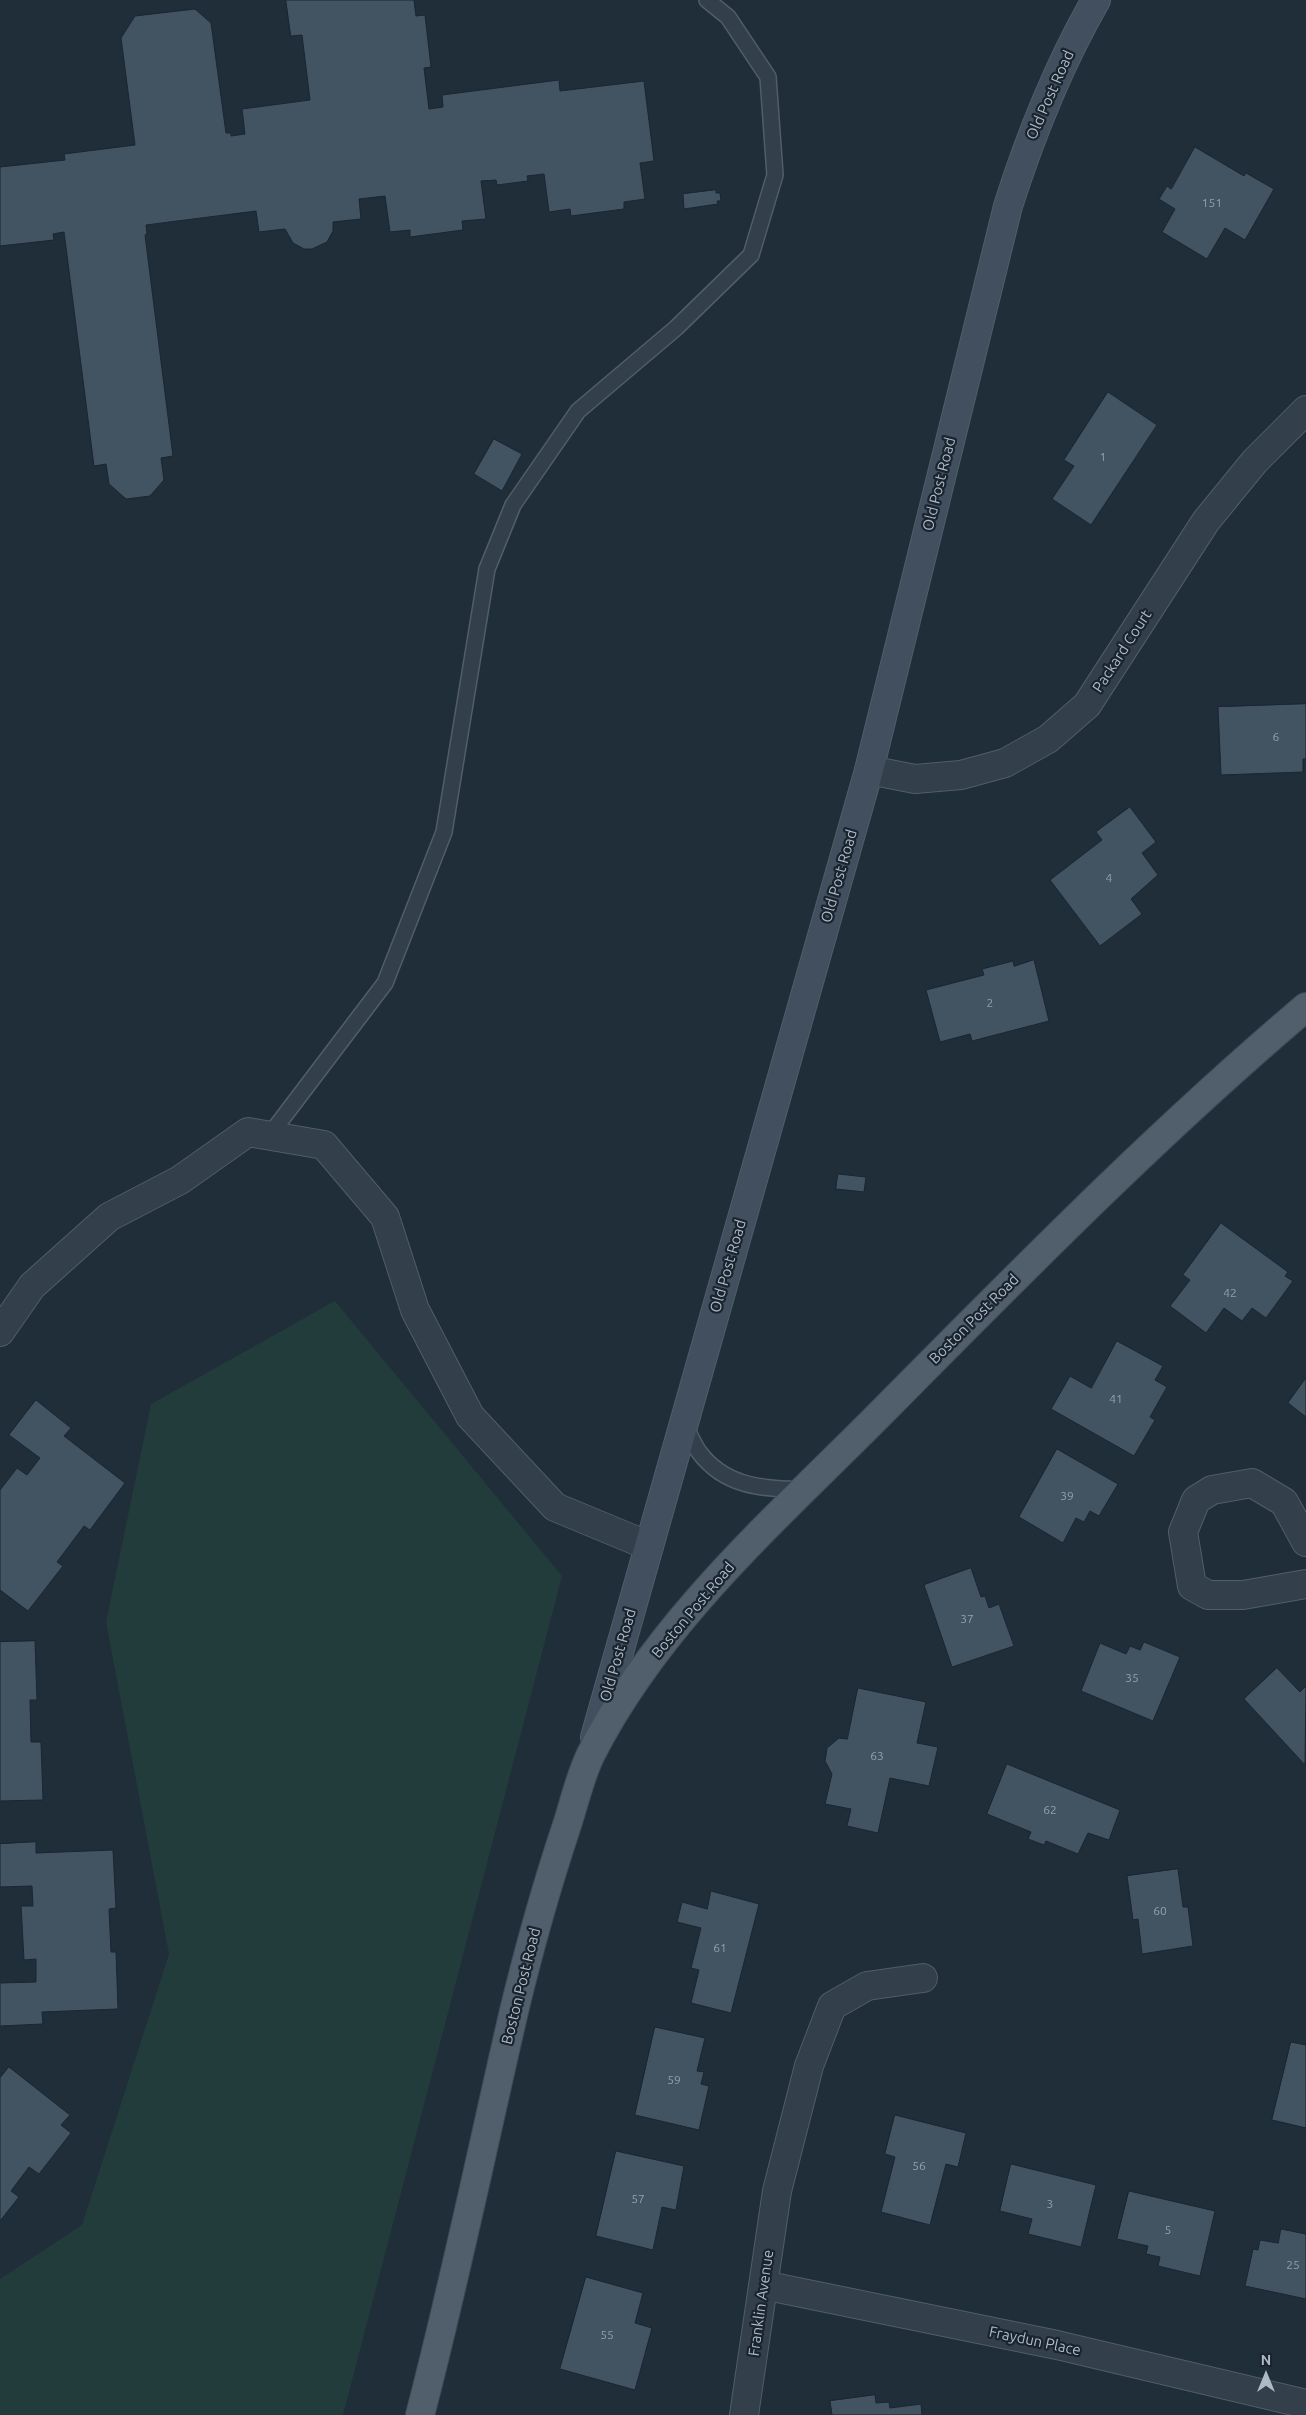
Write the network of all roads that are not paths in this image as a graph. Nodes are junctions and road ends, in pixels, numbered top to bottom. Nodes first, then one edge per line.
1 (707, 0) edge
2 (1096, 0) edge
3 (1306, 410) edge
4 (869, 770) junction
5 (1306, 1006) edge
6 (269, 1136) junction
7 (0, 1332) edge
8 (684, 1424) junction
9 (804, 1490) junction
10 (1306, 1542) edge
11 (649, 1546) junction
12 (1306, 1584) edge
13 (589, 1757) junction
14 (923, 1978) dead end
15 (763, 2284) junction
16 (1306, 2404) edge
17 (420, 2415) edge
18 (744, 2415) edge

1 - 6 lane
2 - 4 street, Old Post Road
3 - 4 street, Packard Court
4 - 8 street, Old Post Road
5 - 9 main road, Boston Post Road
6 - 7 street
6 - 11 street
8 - 9 lane
8 - 11 street, Old Post Road
9 - 13 main road, Boston Post Road
10 - 12 street
11 - 13 street, Old Post Road
13 - 17 main road, Boston Post Road
14 - 15 street, Franklin Avenue
15 - 16 street, Fraydun Place
15 - 18 street, Franklin Avenue

